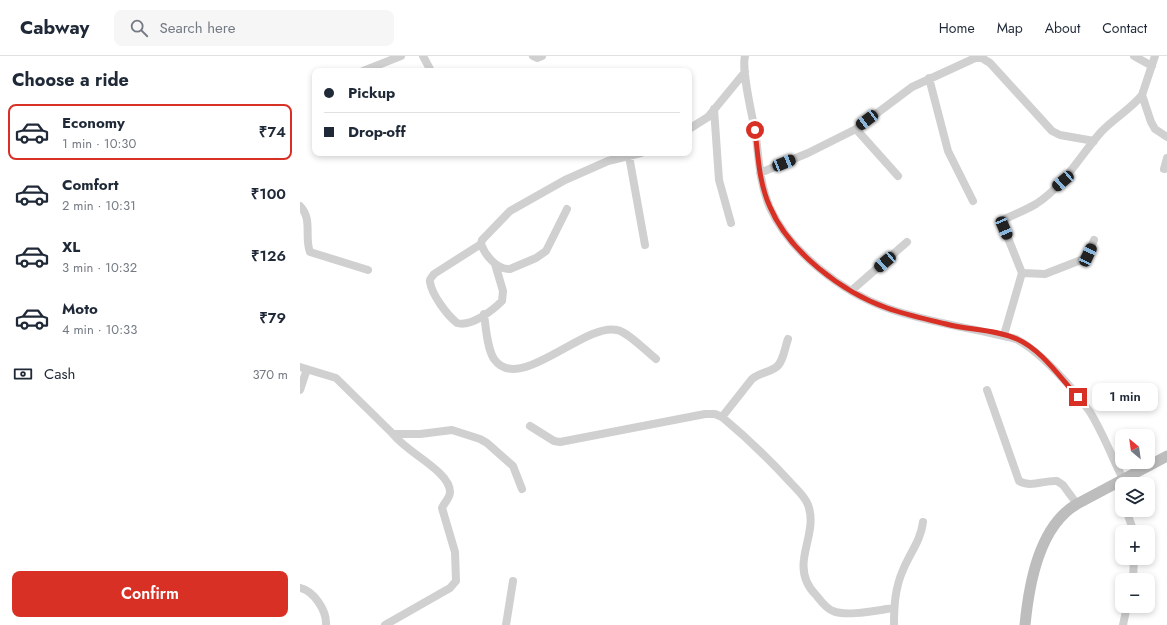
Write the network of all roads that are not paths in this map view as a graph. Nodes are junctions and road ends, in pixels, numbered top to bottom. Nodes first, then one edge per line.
1 (401, 56) edge
2 (423, 56) edge
3 (533, 56) edge
4 (542, 56) edge
5 (746, 56) edge
6 (1134, 56) edge
7 (1155, 56) edge
8 (1152, 66) junction
9 (371, 68) edge
10 (429, 68) edge
11 (745, 72) junction
12 (929, 78) junction
13 (1142, 95) junction
14 (714, 109) junction
15 (692, 128) edge
16 (856, 129) junction
17 (1167, 138) edge
18 (1094, 141) junction
19 (629, 156) joint
20 (1167, 158) edge
21 (1164, 169) dead end
22 (760, 173) junction
23 (898, 176) dead end
24 (973, 201) dead end
25 (300, 206) edge
26 (567, 209) dead end
27 (731, 223) dead end
28 (1094, 240) dead end
29 (907, 242) dead end
30 (481, 244) junction
31 (645, 245) dead end
32 (495, 264) junction
33 (368, 270) dead end
34 (1022, 273) junction
35 (851, 291) junction
36 (484, 314) junction
37 (1004, 336) junction
38 (788, 339) dead end
39 (656, 359) dead end
40 (303, 368) edge
41 (300, 390) edge
42 (987, 390) dead end
43 (722, 417) junction
44 (530, 426) dead end
45 (393, 434) junction
46 (1167, 456) edge
47 (1117, 477) edge
48 (1127, 477) edge
49 (1115, 483) edge
50 (522, 489) dead end
51 (1077, 504) junction
52 (923, 522) dead end
53 (513, 581) dead end
54 (300, 588) edge
55 (894, 608) junction
56 (1126, 613) edge
57 (326, 625) edge
58 (385, 625) edge
59 (506, 625) edge
60 (894, 625) edge
61 (1025, 625) edge
62 (1123, 625) edge

1 - 9 street
2 - 10 street
3 - 4 street
5 - 11 street
6 - 8 street
7 - 8 street
8 - 13 street
11 - 14 street
11 - 22 street
12 - 16 street
12 - 18 street
12 - 24 street
13 - 17 street
13 - 18 street
14 - 15 street
14 - 27 street
16 - 22 street
16 - 23 street
18 - 34 street
19 - 30 street
19 - 31 street
20 - 21 street
22 - 35 street
25 - 33 street
26 - 32 street
28 - 34 street
29 - 35 street
30 - 32 street
30 - 36 street
32 - 36 street
34 - 37 street
35 - 37 street
36 - 39 street
37 - 47 street
38 - 43 street
40 - 41 street
40 - 45 street
42 - 51 street
43 - 44 street
43 - 55 street
45 - 50 street
45 - 58 street
46 - 48 main road
49 - 51 main road
51 - 61 main road
52 - 55 street
53 - 59 street
54 - 57 street
55 - 60 street
56 - 62 street

